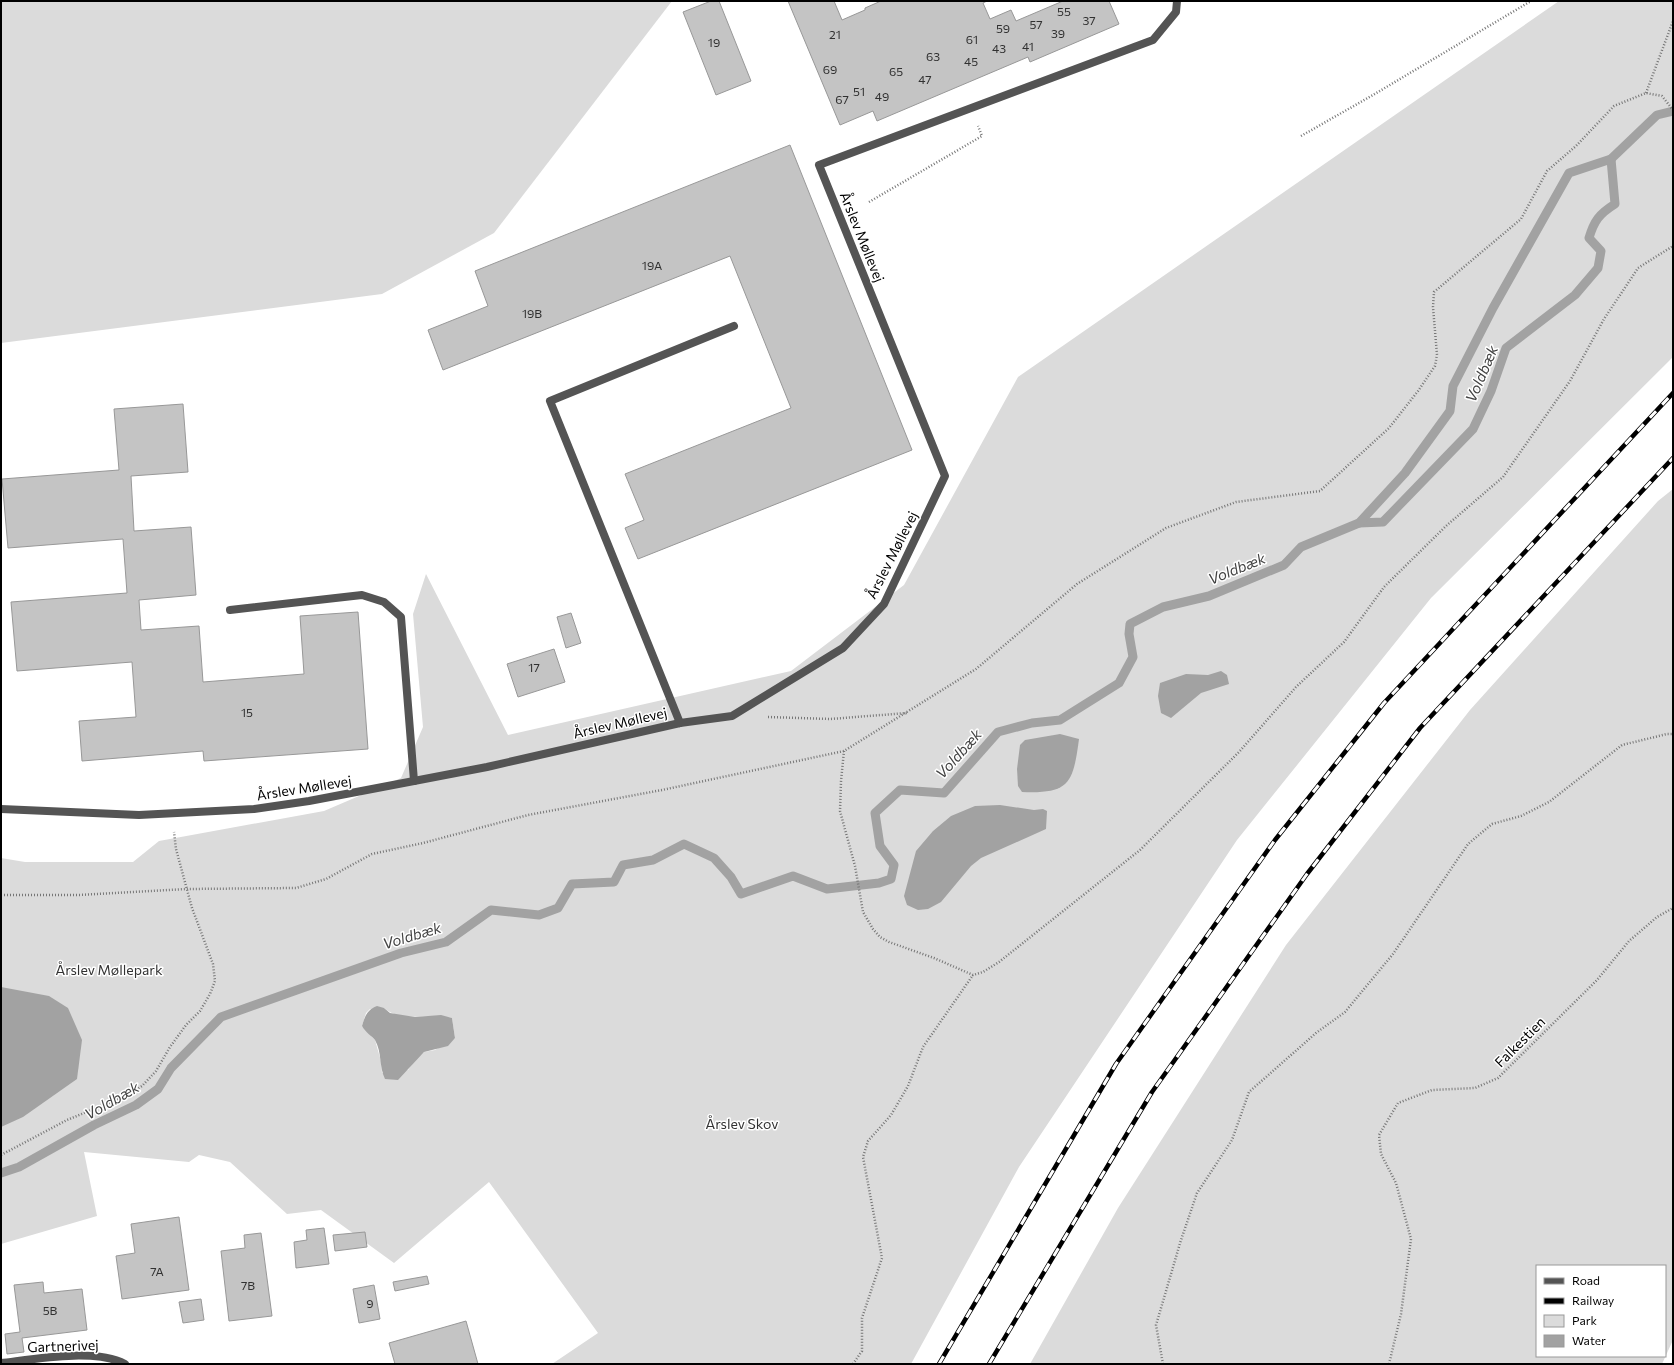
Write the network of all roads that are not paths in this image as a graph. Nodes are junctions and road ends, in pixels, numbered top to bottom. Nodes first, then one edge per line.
1 (1177, 1) edge
2 (734, 326) dead end
3 (230, 610) dead end
4 (680, 723) junction
5 (414, 781) junction
6 (1, 809) edge
7 (1, 1363) edge
8 (125, 1364) edge

1 - 4 street, Årslev Møllevej
2 - 4 street
3 - 5 street
4 - 5 street, Årslev Møllevej
5 - 6 street, Årslev Møllevej
7 - 8 street, Gartnerivej

